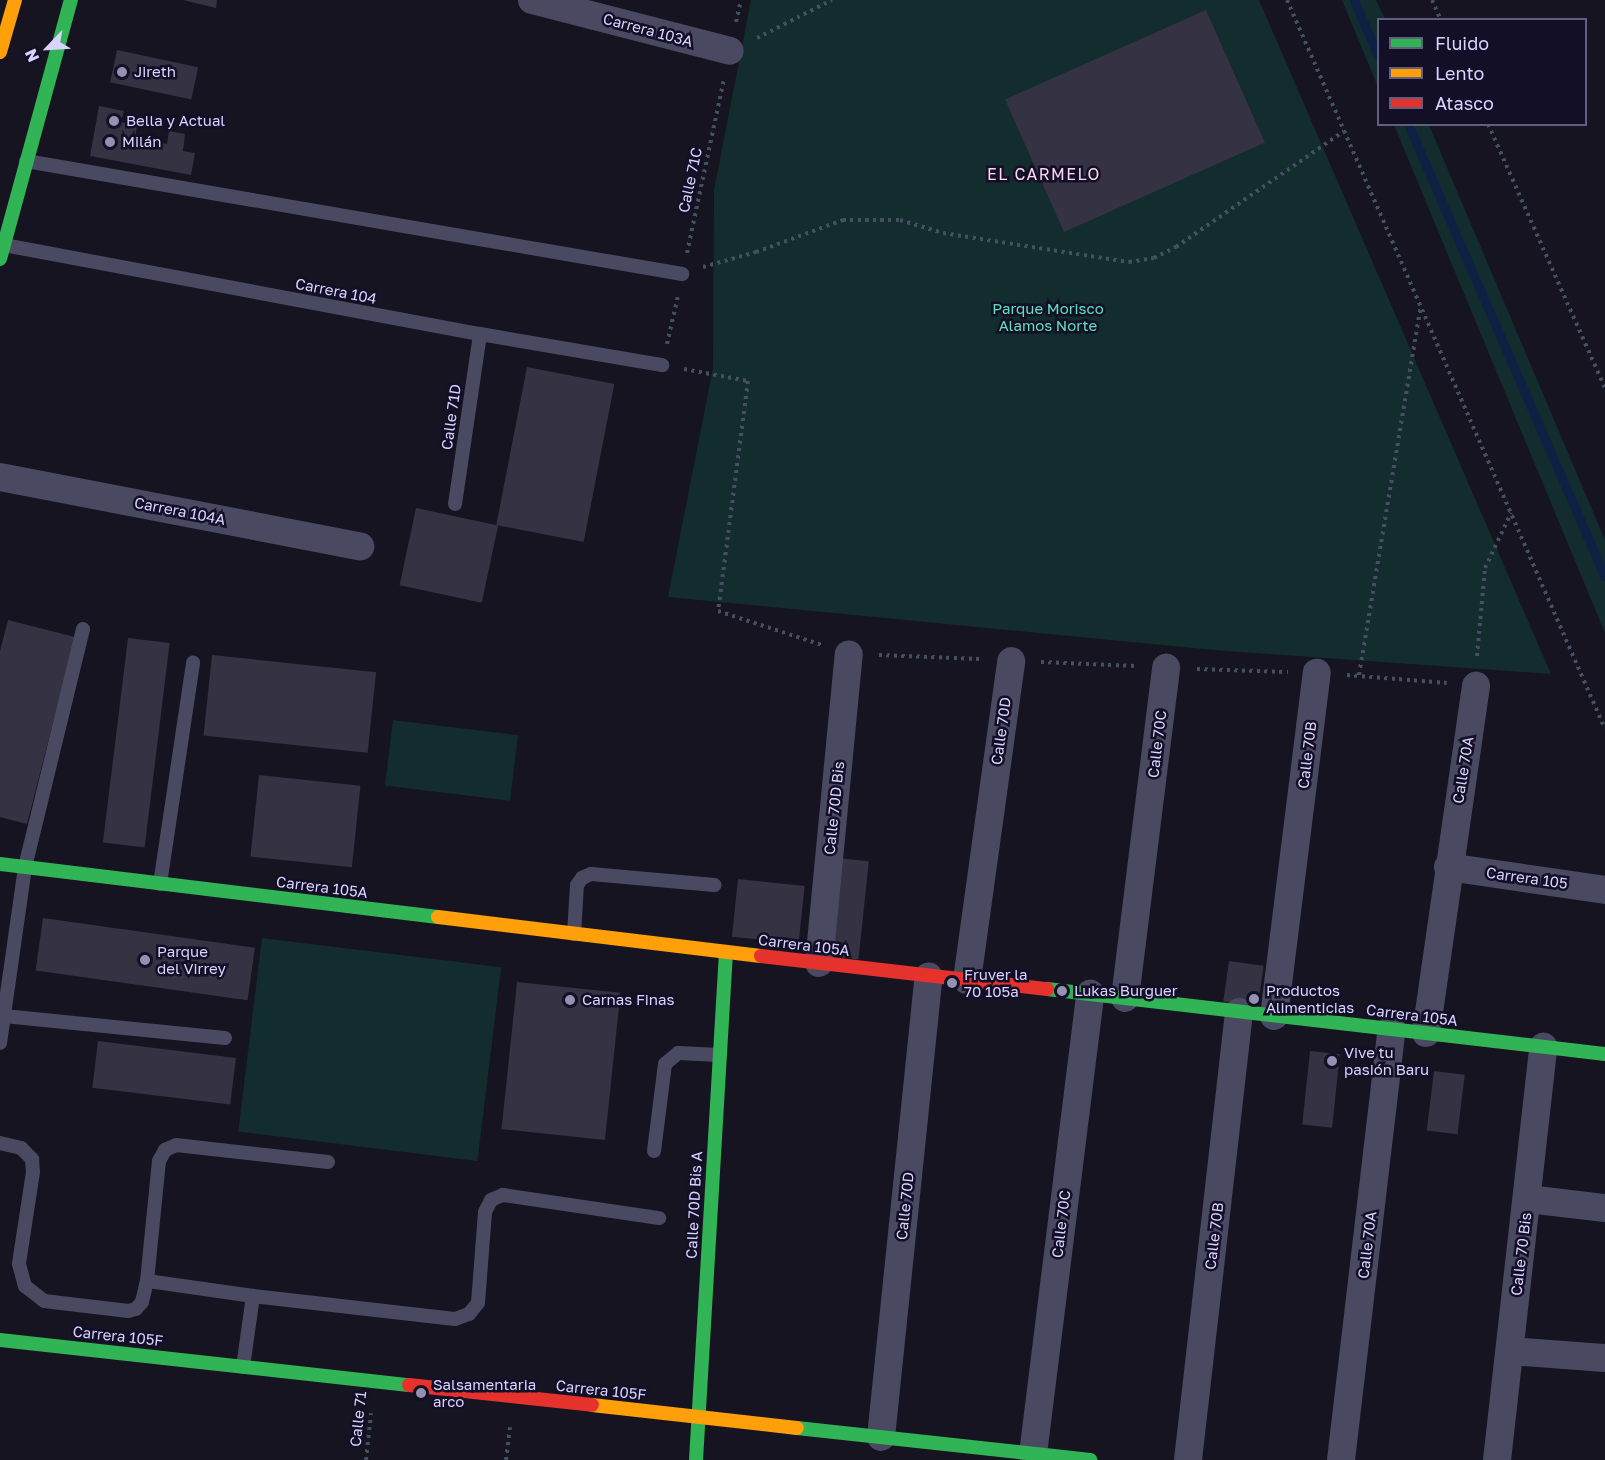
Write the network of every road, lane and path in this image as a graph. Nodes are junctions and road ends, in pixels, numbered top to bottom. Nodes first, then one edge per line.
1 (15, 0) edge
2 (71, 0) edge
3 (532, 0) edge
4 (741, 0) edge
5 (832, 0) edge
6 (1287, 0) edge
7 (1432, 0) edge
8 (1440, 18) edge
9 (730, 51) junction
10 (0, 52) edge
11 (1489, 126) edge
12 (1344, 131) junction
13 (26, 161) junction
14 (6, 217) edge
15 (4, 245) junction
16 (0, 259) edge
17 (682, 273) junction
18 (1420, 306) junction
19 (480, 334) junction
20 (662, 365) junction
21 (1605, 388) edge
22 (0, 477) edge
23 (454, 504) dead end
24 (1511, 513) junction
25 (360, 546) dead end
26 (82, 629) dead end
27 (849, 654) junction
28 (1011, 661) junction
29 (193, 662) dead end
30 (1166, 668) junction
31 (1317, 673) junction
32 (1359, 675) junction
33 (1476, 686) junction
34 (1605, 729) edge
35 (0, 864) edge
36 (25, 867) junction
37 (1448, 867) junction
38 (160, 884) junction
39 (715, 885) dead end
40 (1605, 890) edge
41 (574, 934) junction
42 (726, 952) junction
43 (819, 963) junction
44 (929, 976) junction
45 (967, 980) junction
46 (1090, 994) junction
47 (1125, 998) junction
48 (1239, 1012) junction
49 (4, 1016) junction
50 (1274, 1016) junction
51 (1392, 1029) junction
52 (1426, 1033) junction
53 (225, 1038) dead end
54 (0, 1043) edge
55 (1543, 1047) junction
56 (1605, 1054) edge
57 (720, 1055) junction
58 (0, 1143) edge
59 (654, 1151) dead end
60 (328, 1162) dead end
61 (1528, 1199) junction
62 (1605, 1208) edge
63 (660, 1218) dead end
64 (147, 1281) junction
65 (253, 1296) junction
66 (0, 1340) edge
67 (1510, 1351) junction
68 (1605, 1358) edge
69 (243, 1367) junction
70 (374, 1381) junction
71 (698, 1417) junction
72 (881, 1437) junction
73 (1033, 1454) junction
74 (366, 1460) edge
75 (696, 1460) edge
76 (1090, 1460) edge
77 (1188, 1460) edge
78 (1341, 1460) edge
79 (1497, 1460) edge

1 - 10 street
2 - 13 street
3 - 9 street, Carrera 103A
4 - 9 path, Calle 71C
5 - 9 path
6 - 12 path
7 - 8 path
9 - 17 path, Calle 71C
11 - 21 path
12 - 17 path
12 - 18 path
13 - 14 street
13 - 17 lane
14 - 15 street
15 - 16 street
15 - 19 lane, Carrera 104
17 - 20 path, Calle 71C
18 - 24 path
18 - 32 path
19 - 20 lane, Carrera 104
19 - 23 lane, Calle 71D
20 - 27 path
22 - 25 street, Carrera 104A
24 - 33 path
24 - 34 path
26 - 36 lane
27 - 28 path
27 - 43 street, Calle 70D Bis
28 - 30 path
28 - 45 street, Calle 70D
29 - 38 lane
30 - 31 path
30 - 47 street, Calle 70C
31 - 32 path
31 - 50 street, Calle 70B
32 - 33 path
33 - 37 street, Calle 70A
35 - 36 street, Carrera 105A
36 - 38 street, Carrera 105A
36 - 49 lane
37 - 40 street, Carrera 105
37 - 52 street, Calle 70A
38 - 41 street, Carrera 105A
39 - 41 lane
41 - 42 street, Carrera 105A
42 - 43 street, Carrera 105A
42 - 57 street, Calle 70D Bis A
43 - 44 street, Carrera 105A
44 - 45 street, Carrera 105A
44 - 72 street, Calle 70D
45 - 46 street, Carrera 105A
46 - 47 street, Carrera 105A
46 - 73 street, Calle 70C
47 - 48 street, Carrera 105A
48 - 50 street, Carrera 105A
48 - 77 street, Calle 70B
49 - 53 lane
49 - 54 lane
50 - 51 street, Carrera 105A
51 - 52 street, Carrera 105A
51 - 78 street, Calle 70A
52 - 55 street, Carrera 105A
55 - 56 street, Carrera 105A
55 - 61 street, Calle 70 Bis
57 - 59 lane
57 - 71 street, Calle 70D Bis A
58 - 64 lane
60 - 64 lane
61 - 62 street
61 - 67 street, Calle 70 Bis
63 - 65 lane
64 - 65 lane
65 - 69 lane
66 - 69 street, Carrera 105F
67 - 68 street
67 - 79 street, Calle 70 Bis
69 - 70 street, Carrera 105F
70 - 71 street, Carrera 105F
70 - 74 path, Calle 71
71 - 72 street, Carrera 105F
71 - 75 street, Calle 70D Bis A
72 - 73 street, Carrera 105F
73 - 76 street, Carrera 105F

